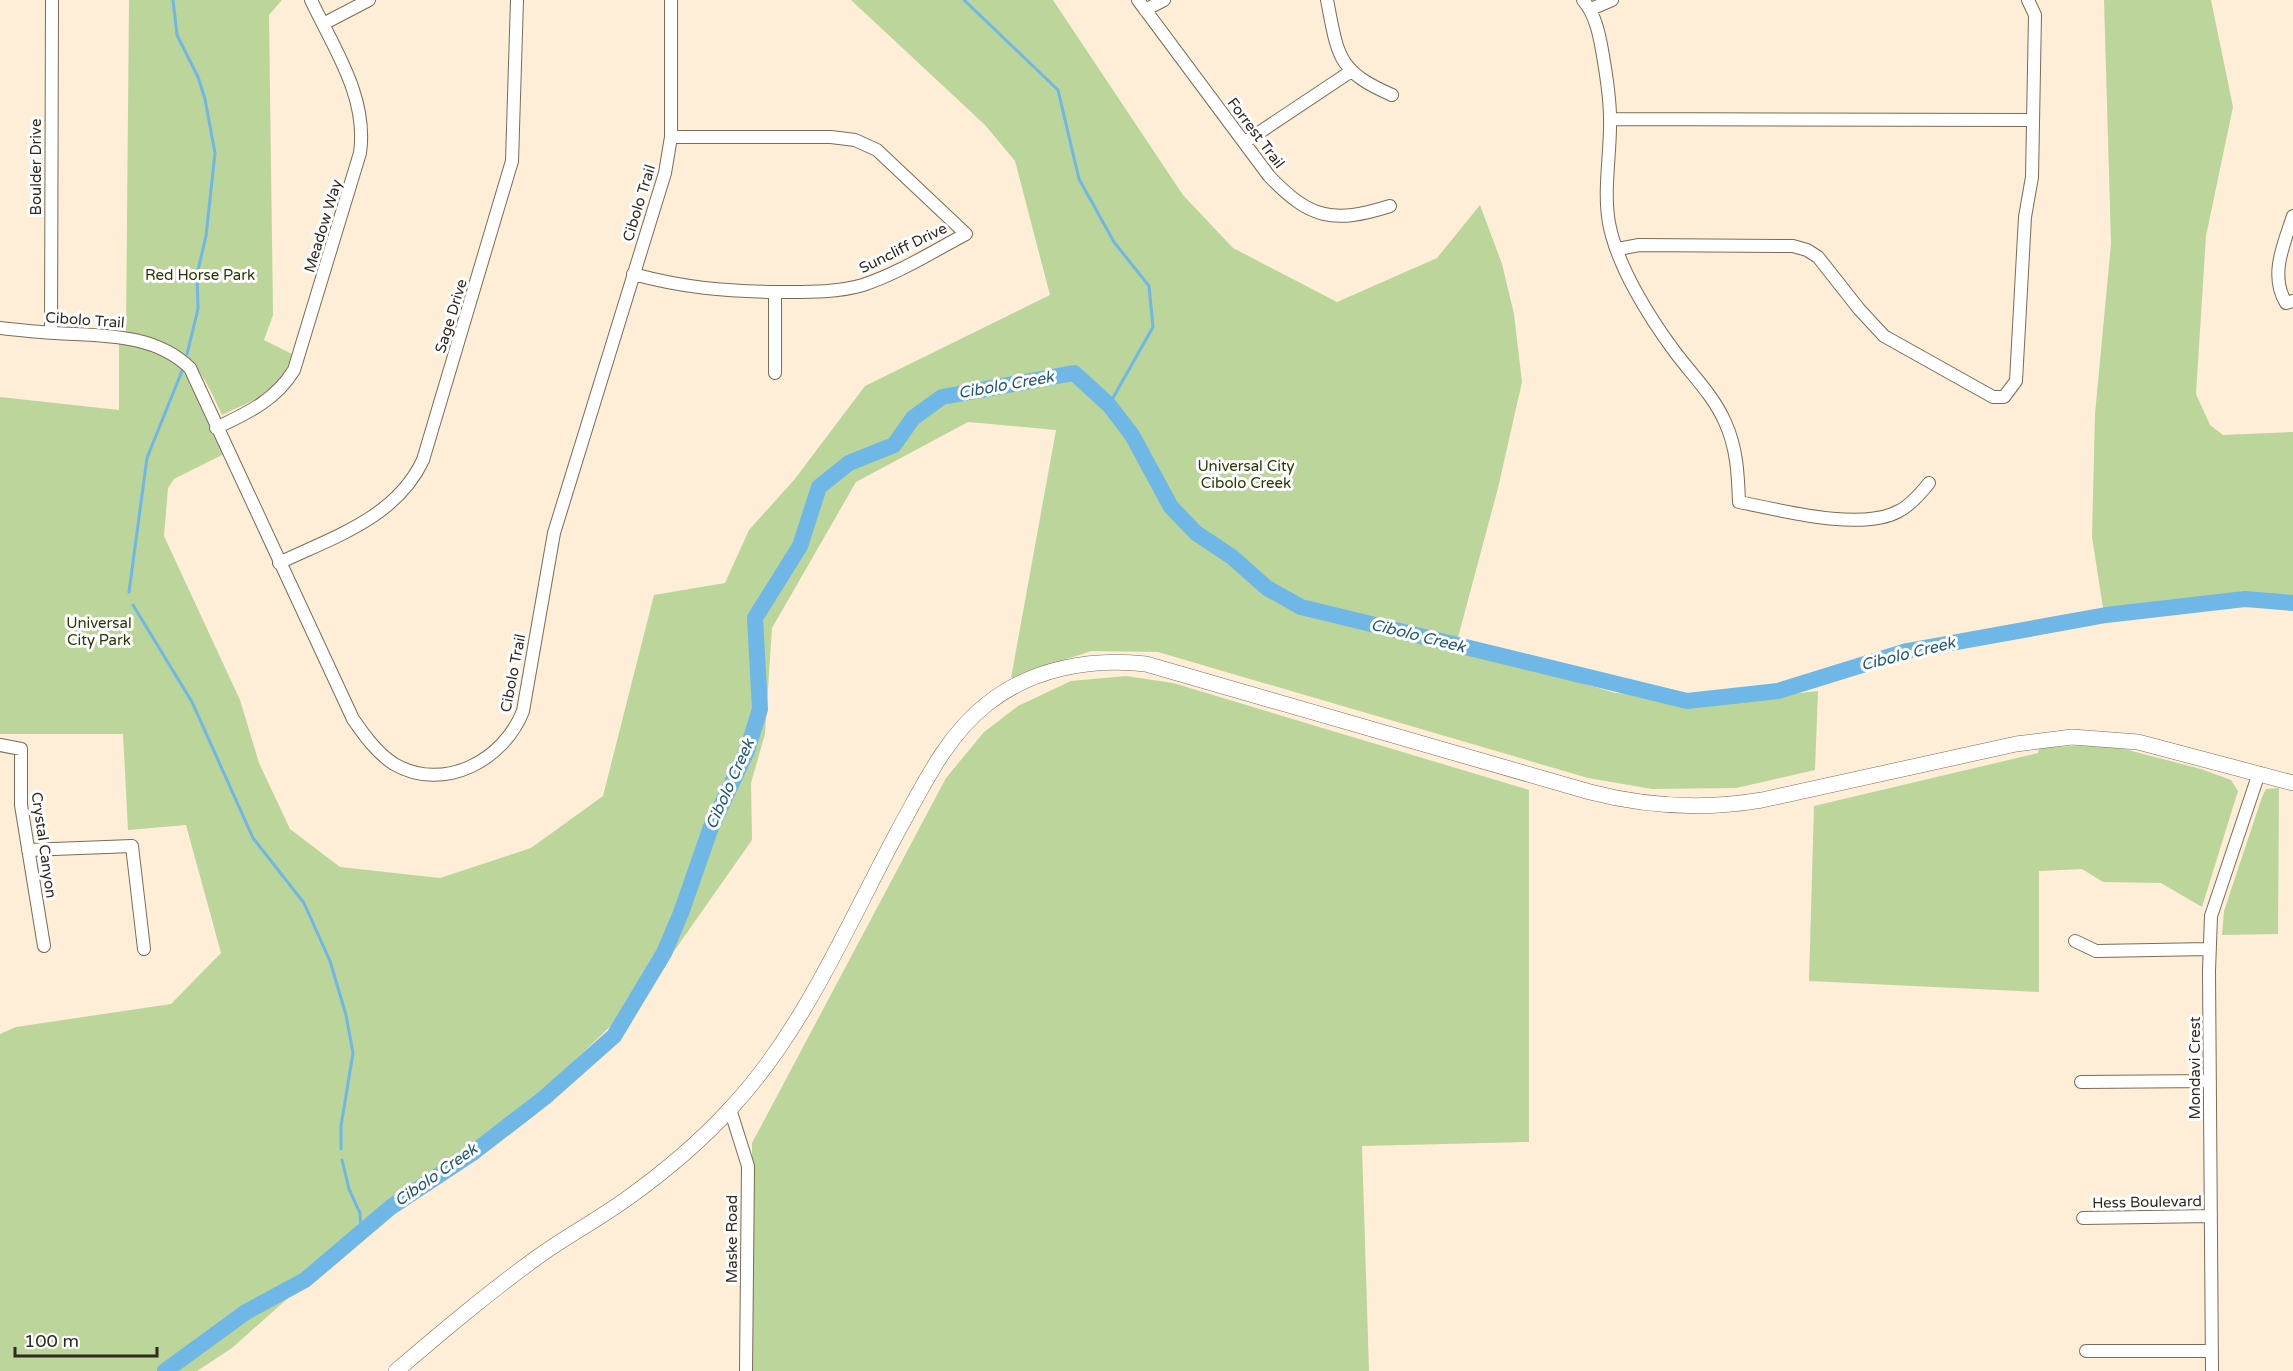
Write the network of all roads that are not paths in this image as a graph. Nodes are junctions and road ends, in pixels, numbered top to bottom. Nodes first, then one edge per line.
1 (52, 0) edge
2 (311, 0) edge
3 (369, 0) edge
4 (517, 0) edge
5 (670, 0) edge
6 (1164, 0) edge
7 (1327, 0) edge
8 (1612, 0) edge
9 (2028, 0) edge
10 (1141, 5) edge
11 (1587, 5) edge
12 (323, 24) junction
13 (1350, 72) junction
14 (1392, 95) dead end
15 (1610, 119) junction
16 (2033, 120) junction
17 (671, 137) junction
18 (1245, 142) junction
19 (1390, 206) dead end
20 (2293, 216) edge
21 (1618, 249) junction
22 (633, 274) junction
23 (775, 292) junction
24 (2290, 302) edge
25 (0, 328) edge
26 (51, 333) junction
27 (775, 373) dead end
28 (216, 428) junction
29 (1929, 483) dead end
30 (279, 563) junction
31 (0, 745) edge
32 (2259, 773) junction
33 (2293, 783) edge
34 (28, 850) junction
35 (2075, 941) dead end
36 (44, 946) dead end
37 (144, 950) dead end
38 (2210, 950) junction
39 (2210, 1081) junction
40 (2080, 1082) dead end
41 (730, 1109) junction
42 (2211, 1216) junction
43 (2083, 1218) dead end
44 (2086, 1351) dead end
45 (2212, 1351) junction
46 (396, 1371) edge
47 (747, 1371) edge
48 (2212, 1371) edge

1 - 26 street, Boulder Drive
2 - 12 street, Meadow Way
3 - 12 street
4 - 30 street, Sage Drive
5 - 17 street, Cibolo Trail
6 - 10 street
7 - 13 street
8 - 11 street
9 - 16 street
10 - 18 street, Forrest Trail
11 - 15 street
12 - 28 street, Meadow Way
13 - 14 street
13 - 18 street
15 - 16 street
15 - 21 street
16 - 21 street
17 - 22 street, Cibolo Trail
17 - 23 street, Suncliff Drive
18 - 19 street, Forrest Trail
20 - 24 street
21 - 29 street
22 - 23 street, Suncliff Drive
22 - 30 street, Cibolo Trail
23 - 27 street
25 - 26 street, Cibolo Trail
26 - 28 street, Cibolo Trail
28 - 30 street, Cibolo Trail
31 - 34 street, Crystal Canyon
32 - 33 main road
32 - 38 street, Mondavi Crest
32 - 41 main road
34 - 36 street, Crystal Canyon
34 - 37 street
35 - 38 street
38 - 39 street, Mondavi Crest
39 - 40 street
39 - 42 street, Mondavi Crest
41 - 46 main road
41 - 47 street, Maske Road
42 - 43 street, Hess Boulevard
42 - 45 street, Mondavi Crest
44 - 45 street
45 - 48 street, Mondavi Crest

